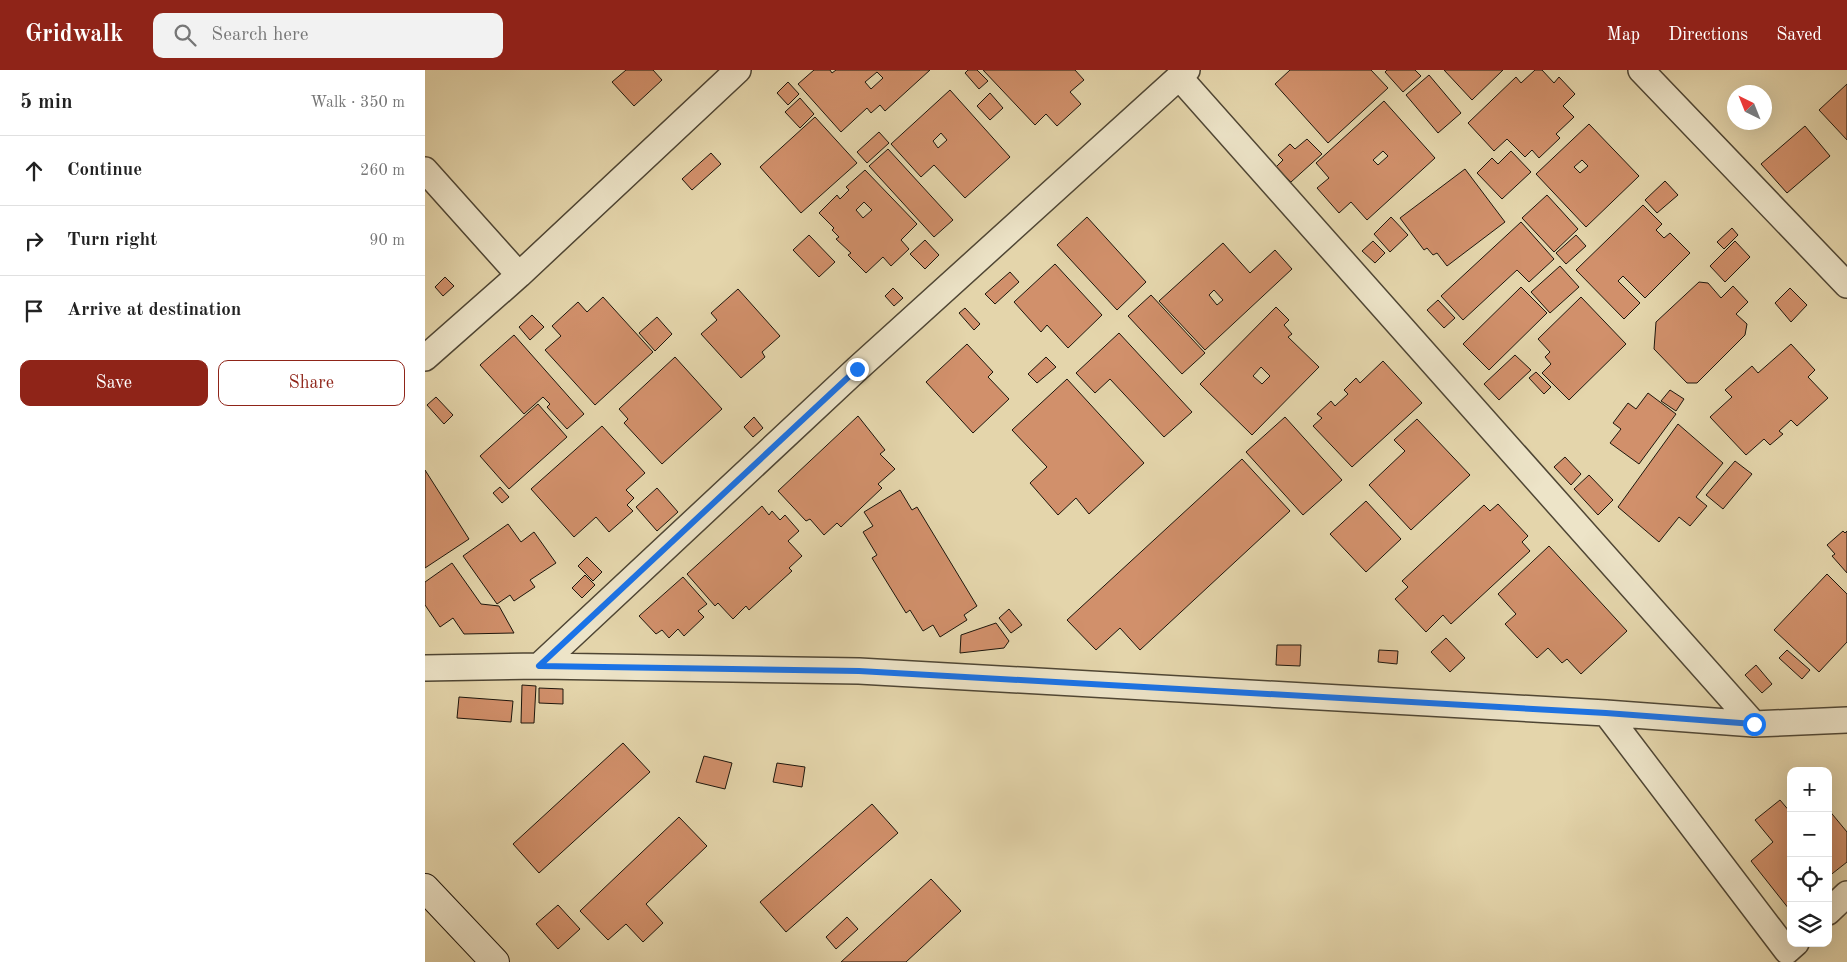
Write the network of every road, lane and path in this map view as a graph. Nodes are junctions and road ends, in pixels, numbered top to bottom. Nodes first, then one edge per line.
1 (738, 70) edge
2 (1641, 70) edge
3 (1183, 73) edge
4 (425, 170) edge
5 (519, 275) junction
6 (1847, 285) edge
7 (425, 358) edge
8 (539, 666) junction
9 (425, 668) edge
10 (1606, 713) junction
11 (1847, 720) edge
12 (1754, 724) junction
13 (425, 888) edge
14 (1847, 894) edge
15 (1832, 908) edge
16 (1791, 947) edge
17 (495, 962) edge

1 - 5 street
2 - 6 street
3 - 8 street
3 - 12 street
4 - 5 street
5 - 7 street
8 - 9 street
8 - 10 street
10 - 12 street
10 - 16 street
11 - 12 street
13 - 17 street
14 - 15 street

